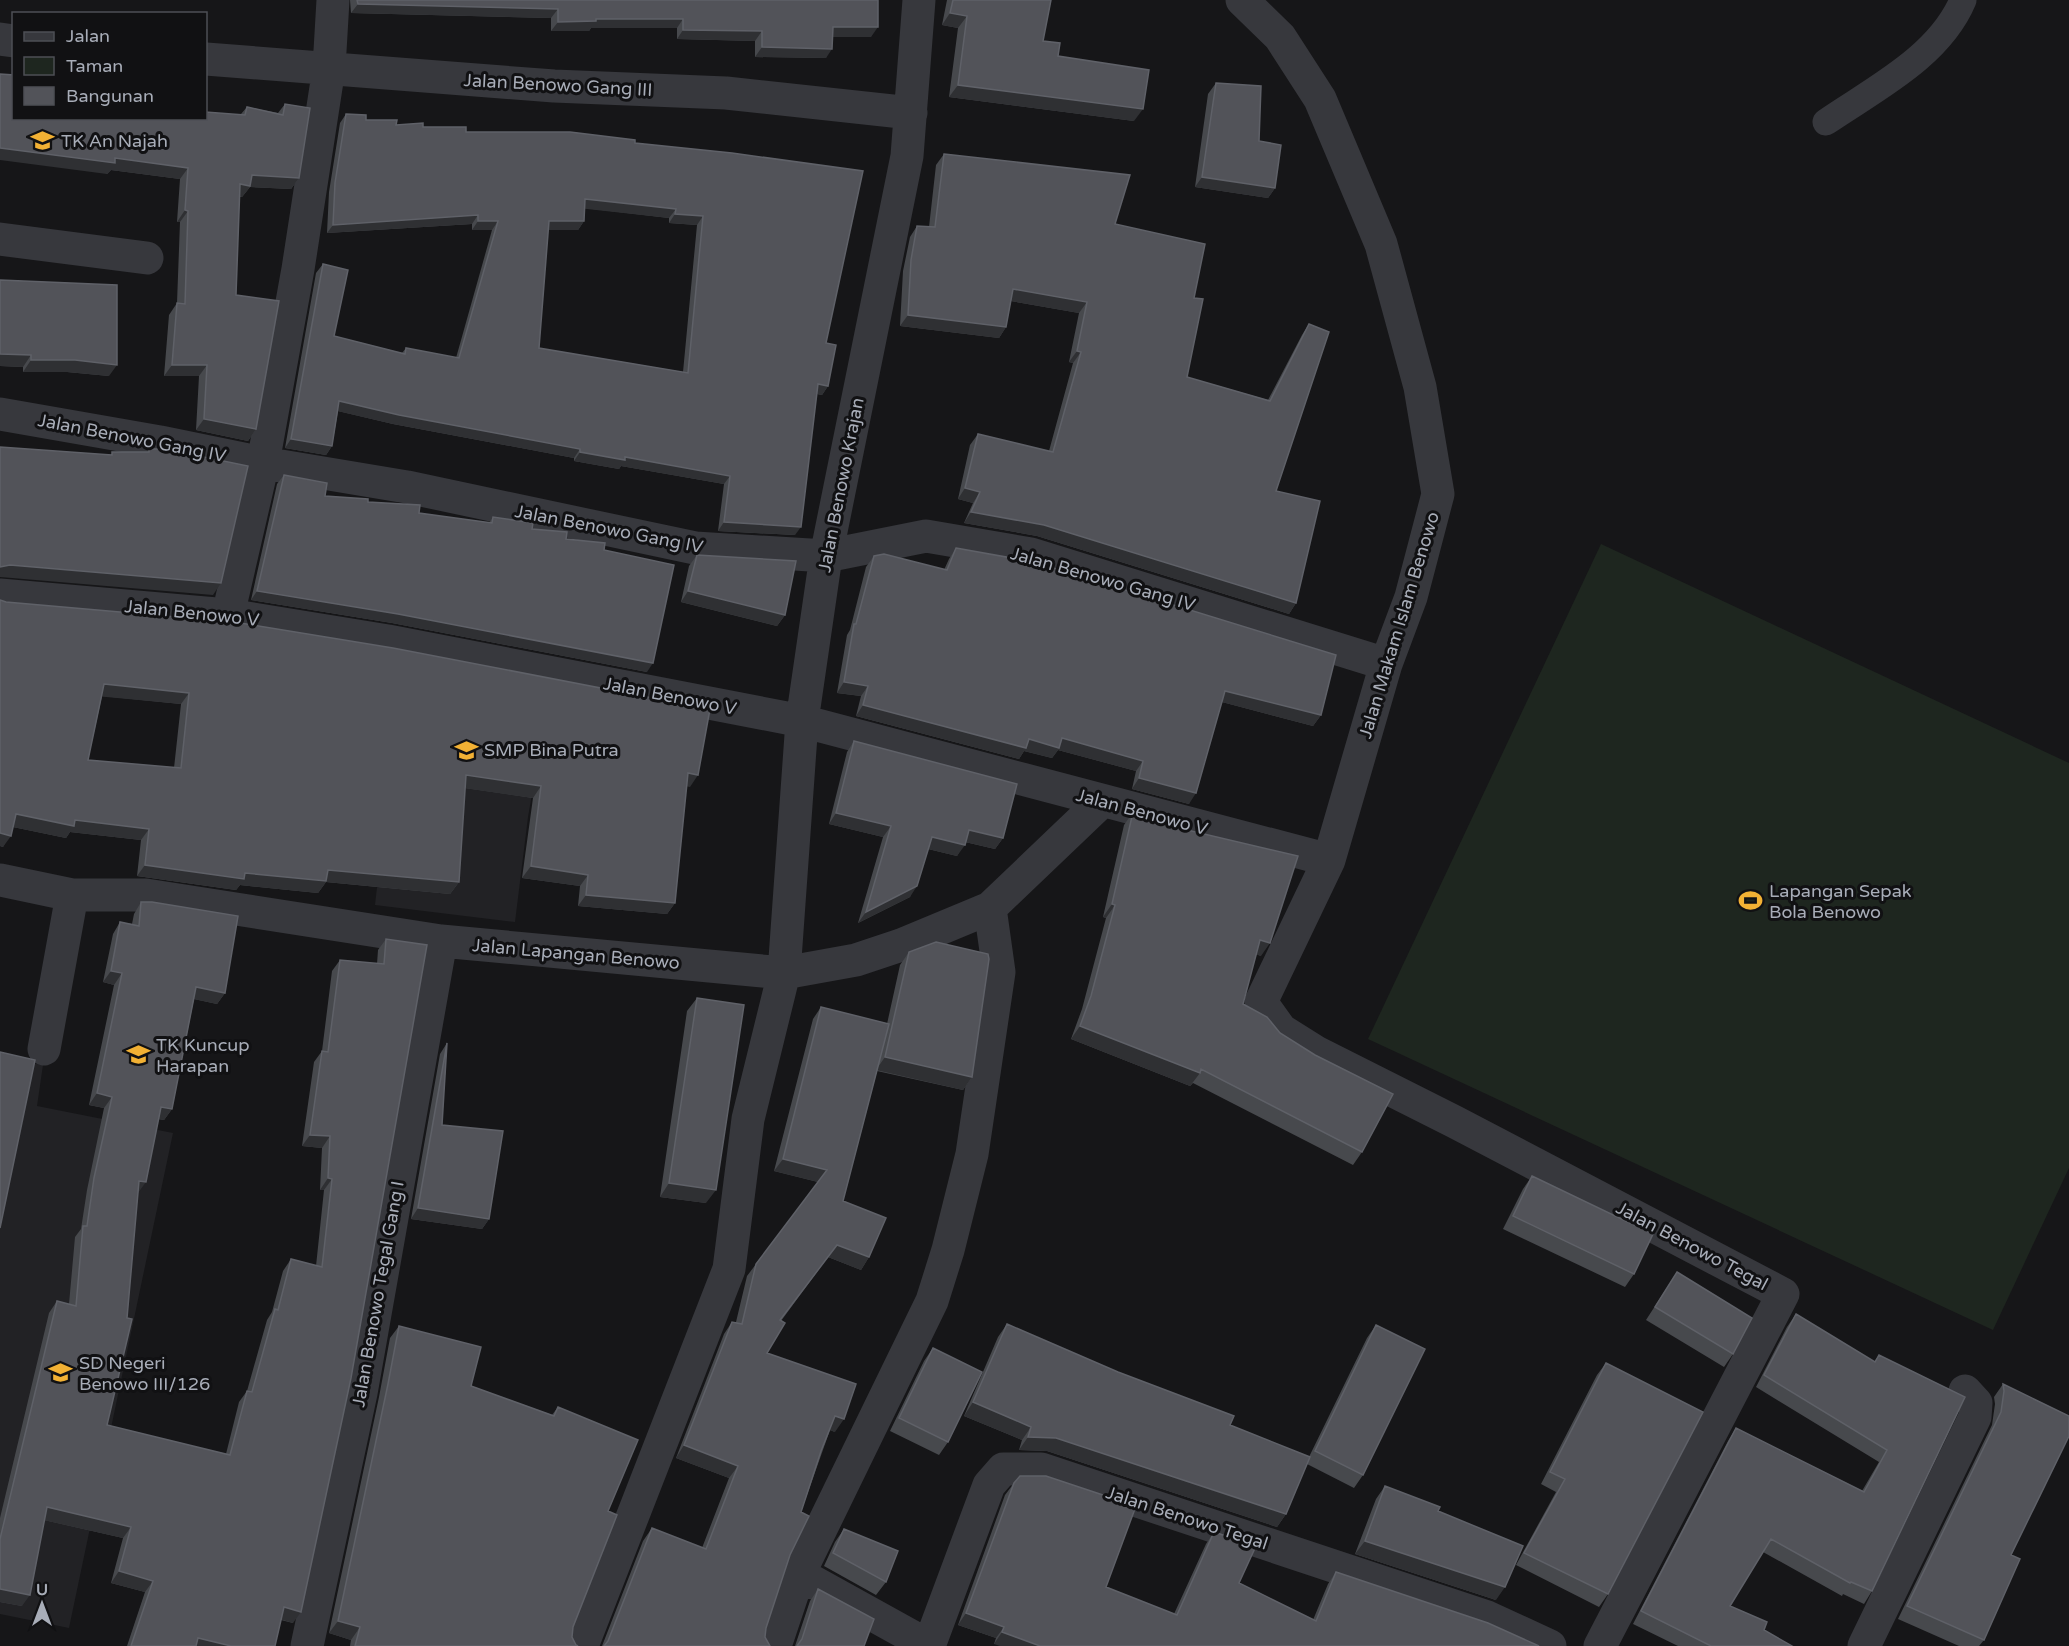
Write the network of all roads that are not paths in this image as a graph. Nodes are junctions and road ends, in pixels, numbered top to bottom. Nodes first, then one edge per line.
1 (333, 0) edge
2 (919, 0) edge
3 (1242, 0) edge
4 (1963, 0) edge
5 (207, 58) edge
6 (328, 68) junction
7 (911, 113) junction
8 (1826, 122) dead end
9 (0, 239) edge
10 (147, 258) dead end
11 (0, 414) edge
12 (263, 463) junction
13 (826, 556) junction
14 (0, 595) edge
15 (228, 615) junction
16 (1386, 664) junction
17 (802, 721) junction
18 (1102, 801) junction
19 (1329, 860) junction
20 (0, 880) edge
21 (72, 895) junction
22 (990, 908) junction
23 (441, 941) junction
24 (784, 973) junction
25 (1261, 1002) joint
26 (44, 1049) dead end
27 (1965, 1391) dead end
28 (799, 1574) junction
29 (307, 1646) edge
30 (582, 1646) edge
31 (775, 1646) edge
32 (1550, 1646) edge
33 (1600, 1646) edge
34 (1864, 1646) edge

1 - 6 street
2 - 7 street, Jalan Benowo Krajan
3 - 16 street, Jalan Makam Islam Benowo
4 - 8 lane
5 - 6 street, Jalan Benowo Gang III
6 - 7 street, Jalan Benowo Gang III
6 - 12 street
7 - 13 street, Jalan Benowo Krajan
9 - 10 street
11 - 12 street, Jalan Benowo Gang IV
12 - 13 street, Jalan Benowo Gang IV
12 - 15 street
13 - 16 street, Jalan Benowo Gang IV
13 - 17 street, Jalan Benowo Krajan
14 - 15 street, Jalan Benowo V
15 - 17 street, Jalan Benowo V
16 - 19 street, Jalan Makam Islam Benowo
17 - 18 street, Jalan Benowo V
17 - 24 street, Jalan Benowo Krajan
18 - 19 street, Jalan Benowo V
18 - 22 street, Jalan Lapangan Benowo
19 - 25 street, Jalan Makam Islam Benowo
20 - 21 street, Jalan Lapangan Benowo
21 - 23 street, Jalan Lapangan Benowo
21 - 26 street
22 - 24 street, Jalan Lapangan Benowo
22 - 28 street
23 - 24 street, Jalan Lapangan Benowo
23 - 29 street, Jalan Benowo Tegal Gang I
24 - 30 street, Jalan Benowo Krajan
25 - 33 street, Jalan Benowo Tegal
27 - 34 street
28 - 31 street
28 - 32 street, Jalan Benowo Tegal

